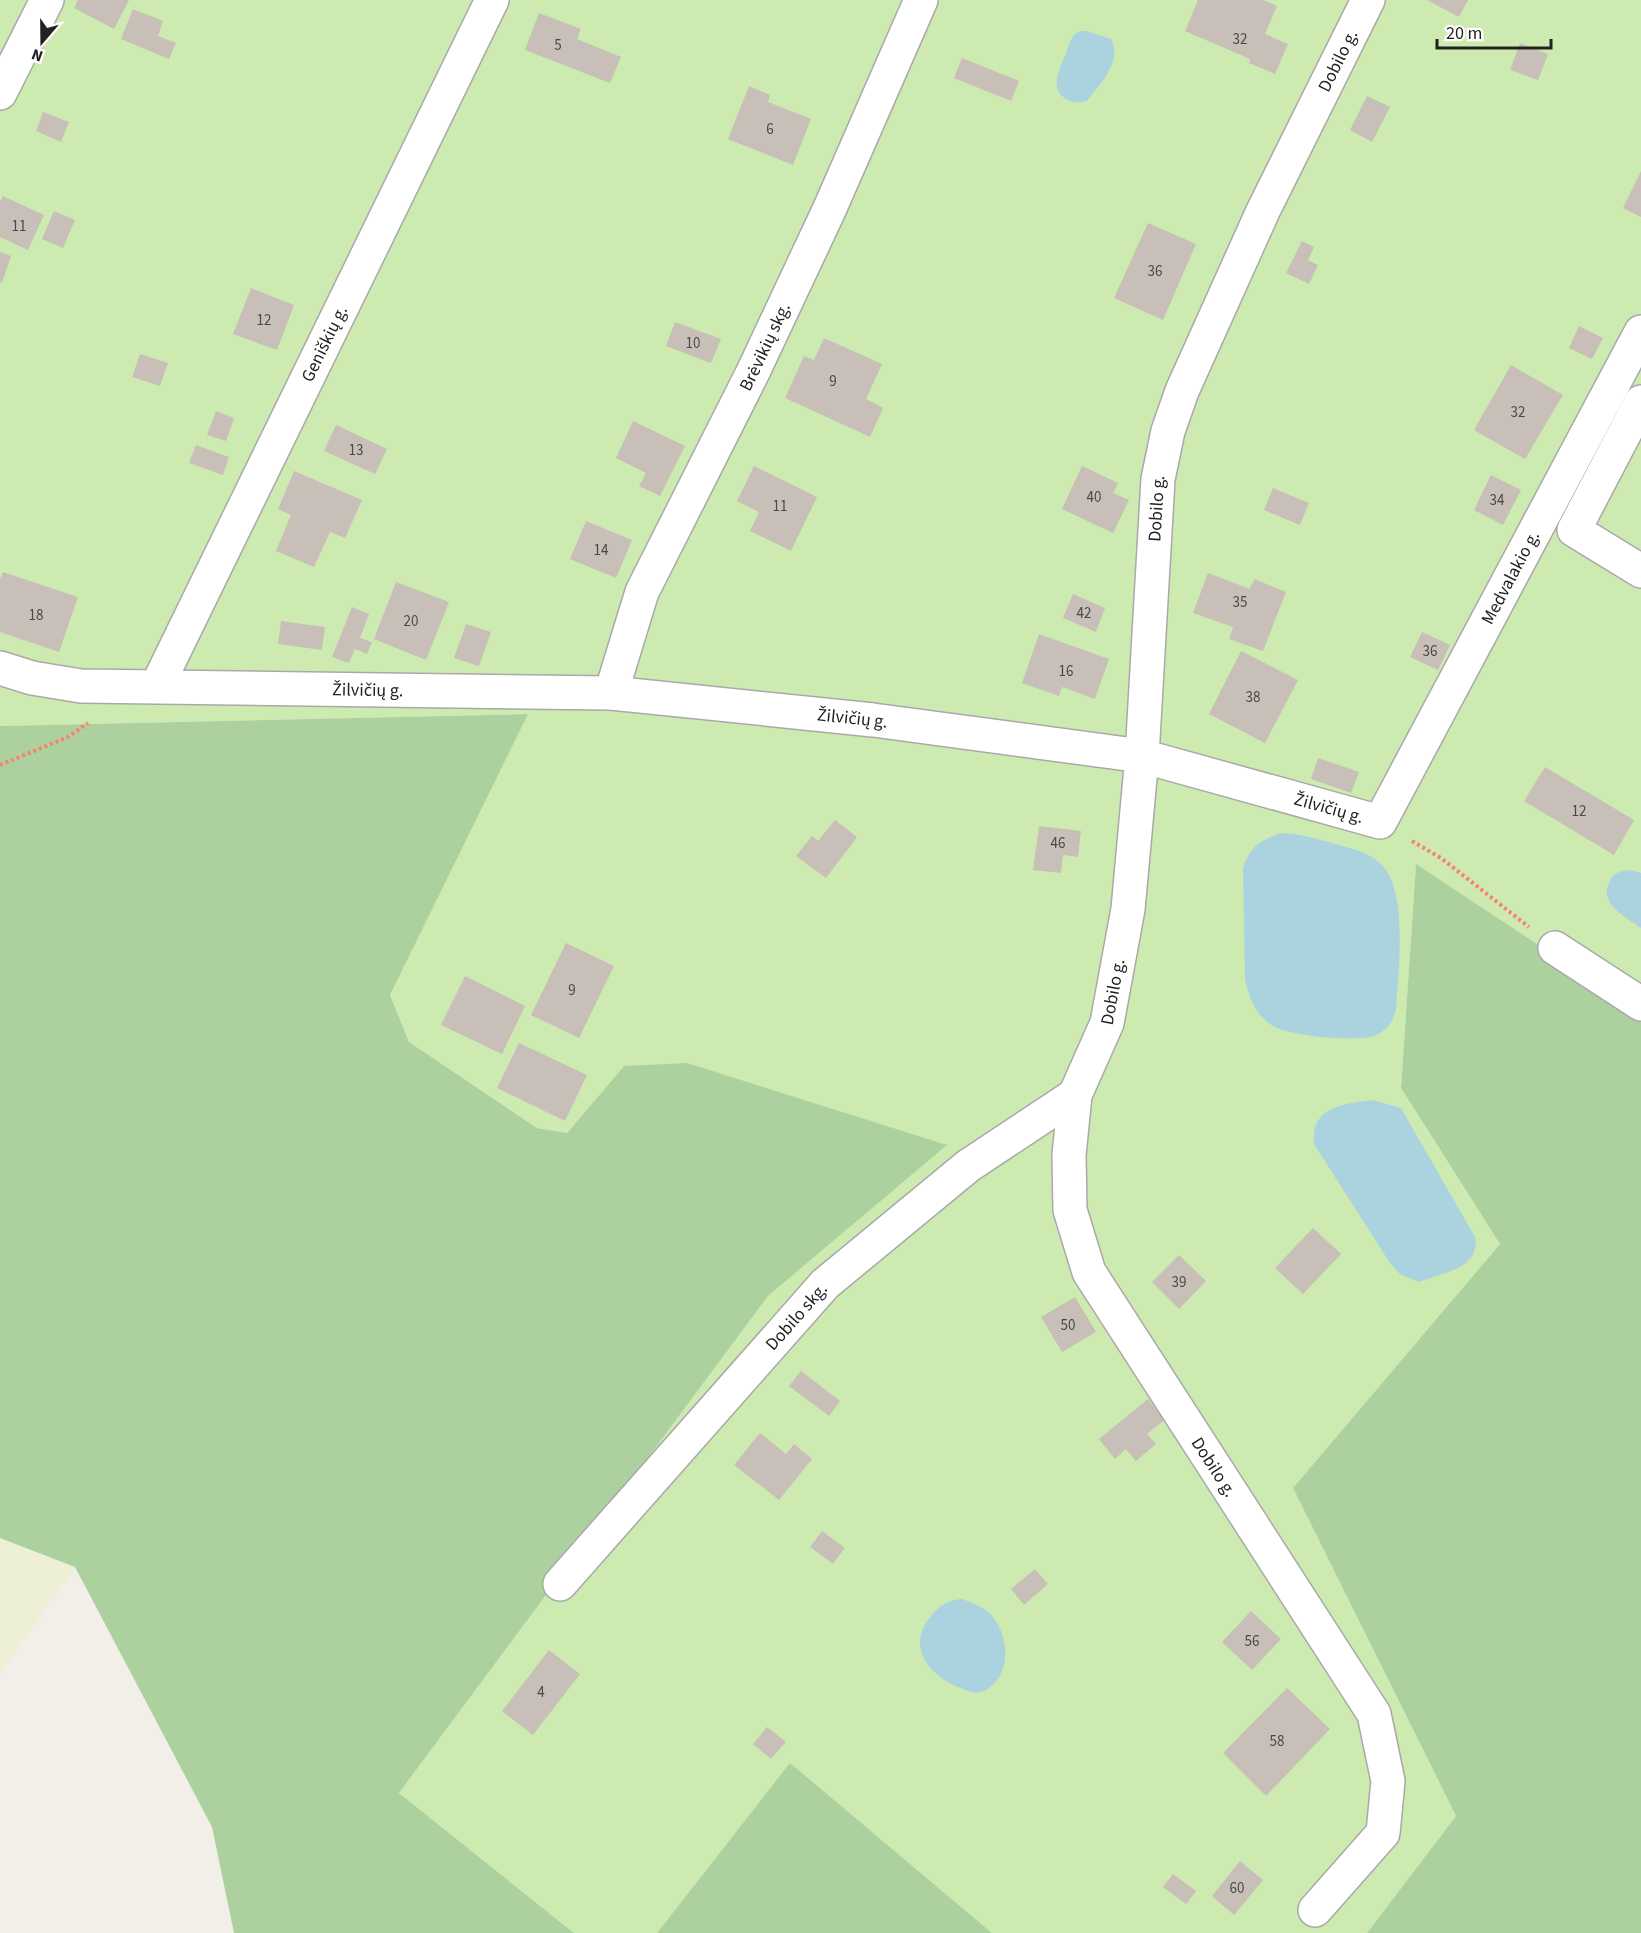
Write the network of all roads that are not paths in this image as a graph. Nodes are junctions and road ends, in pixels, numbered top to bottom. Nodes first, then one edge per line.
1 (47, 0) edge
2 (492, 0) edge
3 (921, 0) edge
4 (1368, 0) edge
5 (0, 93) edge
6 (1641, 332) edge
7 (1641, 402) edge
8 (1641, 571) edge
9 (0, 668) edge
10 (144, 686) junction
11 (611, 693) junction
12 (1142, 756) junction
13 (1380, 822) joint
14 (1555, 948) road end
15 (1641, 1004) edge
16 (1075, 1095) junction
17 (560, 1584) dead end
18 (1315, 1910) dead end

1 - 5 street
2 - 10 street, Geniškių g.
3 - 11 street, Brėvikių skg.
4 - 12 street, Dobilo g.
6 - 13 street, Medvalakio g.
7 - 8 street
9 - 10 street, Žilvičių g.
10 - 11 street, Žilvičių g.
11 - 12 street, Žilvičių g.
12 - 13 street, Žilvičių g.
12 - 16 street, Dobilo g.
14 - 15 street
16 - 17 street, Dobilo skg.
16 - 18 street, Dobilo g.

